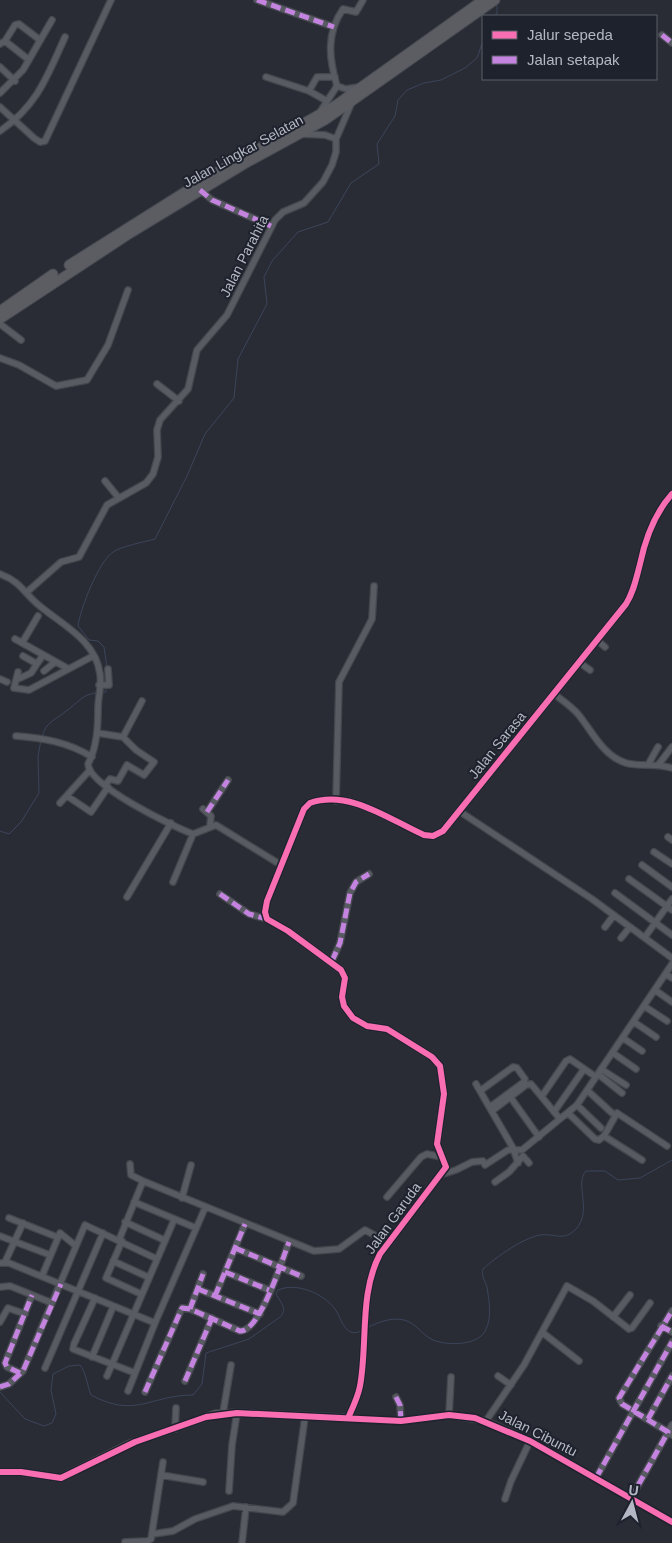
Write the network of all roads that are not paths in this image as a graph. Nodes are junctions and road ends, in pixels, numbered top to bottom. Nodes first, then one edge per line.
1 (112, 0) edge
2 (257, 0) edge
3 (363, 0) edge
4 (483, 0) edge
5 (494, 0) edge
6 (52, 20) dead end
7 (334, 27) junction
8 (662, 35) dead end
9 (65, 37) dead end
10 (40, 40) junction
11 (3, 42) edge
12 (672, 43) edge
13 (29, 60) junction
14 (0, 67) edge
15 (266, 77) dead end
16 (334, 78) junction
17 (15, 81) junction
18 (364, 85) junction
19 (337, 86) junction
20 (309, 91) junction
21 (0, 93) edge
22 (327, 101) junction
23 (352, 102) junction
24 (0, 107) edge
25 (318, 116) junction
26 (14, 122) junction
27 (0, 131) edge
28 (301, 134) junction
29 (336, 139) junction
30 (200, 190) junction
31 (271, 226) junction
32 (127, 231) junction
33 (128, 290) dead end
34 (0, 311) edge
35 (0, 319) edge
36 (0, 324) edge
37 (21, 340) dead end
38 (0, 358) edge
39 (157, 384) dead end
40 (179, 401) junction
41 (104, 481) dead end
42 (672, 494) edge
43 (118, 497) junction
44 (0, 574) edge
45 (374, 586) dead end
46 (28, 592) junction
47 (38, 616) dead end
48 (15, 639) dead end
49 (598, 641) junction
50 (22, 643) junction
51 (605, 647) dead end
52 (43, 655) junction
53 (23, 656) dead end
54 (93, 656) junction
55 (55, 662) junction
56 (580, 663) junction
57 (37, 664) junction
58 (67, 668) junction
59 (108, 669) dead end
60 (590, 670) dead end
61 (44, 671) dead end
62 (18, 672) dead end
63 (0, 679) edge
64 (16, 680) junction
65 (7, 682) dead end
66 (103, 686) junction
67 (554, 694) junction
68 (142, 701) dead end
69 (97, 733) junction
70 (16, 736) dead end
71 (123, 737) junction
72 (658, 747) dead end
73 (672, 747) edge
74 (92, 757) junction
75 (649, 763) junction
76 (659, 764) junction
77 (672, 768) edge
78 (89, 771) junction
79 (228, 780) dead end
80 (106, 786) junction
81 (67, 796) junction
82 (336, 801) junction
83 (60, 804) dead end
84 (459, 811) junction
85 (171, 824) junction
86 (210, 826) junction
87 (193, 834) junction
88 (654, 852) dead end
89 (672, 864) edge
90 (281, 865) junction
91 (642, 865) dead end
92 (369, 874) dead end
93 (629, 879) dead end
94 (173, 882) dead end
95 (672, 887) edge
96 (615, 893) dead end
97 (220, 894) dead end
98 (126, 897) dead end
99 (672, 899) edge
100 (670, 908) edge
101 (614, 915) junction
102 (267, 919) junction
103 (655, 923) junction
104 (605, 927) dead end
105 (630, 927) junction
106 (672, 935) edge
107 (621, 938) dead end
108 (645, 938) junction
109 (672, 958) edge
110 (332, 961) junction
111 (672, 964) edge
112 (666, 974) junction
113 (672, 978) edge
114 (655, 990) junction
115 (672, 1002) edge
116 (644, 1006) junction
117 (667, 1021) dead end
118 (634, 1022) junction
119 (656, 1037) dead end
120 (623, 1038) junction
121 (642, 1051) dead end
122 (613, 1053) junction
123 (636, 1069) dead end
124 (584, 1070) junction
125 (599, 1073) junction
126 (476, 1084) dead end
127 (626, 1085) dead end
128 (588, 1091) junction
129 (480, 1092) junction
130 (622, 1093) dead end
131 (542, 1096) junction
132 (511, 1098) junction
133 (577, 1105) junction
134 (491, 1109) junction
135 (554, 1112) junction
136 (568, 1113) junction
137 (612, 1113) dead end
138 (560, 1119) junction
139 (601, 1128) dead end
140 (539, 1136) junction
141 (604, 1136) junction
142 (667, 1146) dead end
143 (513, 1148) junction
144 (442, 1157) junction
145 (642, 1160) dead end
146 (518, 1163) junction
147 (529, 1163) dead end
148 (130, 1164) dead end
149 (191, 1165) dead end
150 (440, 1176) junction
151 (143, 1181) junction
152 (495, 1182) dead end
153 (387, 1197) dead end
154 (182, 1198) junction
155 (134, 1202) junction
156 (205, 1208) junction
157 (9, 1218) dead end
158 (174, 1220) junction
159 (125, 1222) junction
160 (23, 1223) junction
161 (245, 1224) junction
162 (196, 1228) junction
163 (104, 1233) junction
164 (0, 1236) edge
165 (57, 1237) junction
166 (120, 1240) junction
167 (164, 1240) junction
168 (15, 1241) junction
169 (289, 1242) junction
170 (389, 1243) junction
171 (76, 1246) junction
172 (235, 1248) junction
173 (50, 1255) junction
174 (157, 1259) junction
175 (113, 1261) junction
176 (3, 1263) edge
177 (279, 1267) junction
178 (225, 1272) junction
179 (203, 1274) dead end
180 (42, 1276) junction
181 (301, 1276) dead end
182 (148, 1277) junction
183 (61, 1284) junction
184 (0, 1287) edge
185 (198, 1289) junction
186 (269, 1290) junction
187 (78, 1291) junction
188 (141, 1294) junction
189 (32, 1295) junction
190 (630, 1295) dead end
191 (215, 1296) junction
192 (95, 1298) junction
193 (650, 1303) dead end
194 (52, 1304) junction
195 (113, 1307) junction
196 (190, 1309) junction
197 (672, 1310) edge
198 (25, 1314) junction
199 (260, 1314) junction
200 (133, 1315) junction
201 (613, 1317) junction
202 (212, 1318) junction
203 (0, 1322) edge
204 (155, 1323) junction
205 (661, 1326) junction
206 (672, 1332) edge
207 (543, 1333) junction
208 (672, 1342) edge
209 (92, 1357) junction
210 (579, 1361) dead end
211 (112, 1365) junction
212 (231, 1366) dead end
213 (45, 1368) dead end
214 (20, 1373) junction
215 (135, 1373) junction
216 (107, 1376) dead end
217 (498, 1376) dead end
218 (672, 1376) edge
219 (451, 1377) dead end
220 (185, 1382) dead end
221 (511, 1384) junction
222 (0, 1387) edge
223 (128, 1391) dead end
224 (144, 1392) dead end
225 (396, 1397) dead end
226 (176, 1408) dead end
227 (633, 1411) junction
228 (237, 1413) junction
229 (223, 1414) junction
230 (449, 1415) junction
231 (305, 1417) junction
232 (348, 1418) junction
233 (648, 1419) junction
234 (400, 1421) junction
235 (486, 1421) junction
236 (672, 1426) edge
237 (175, 1429) junction
238 (670, 1434) edge
239 (530, 1441) junction
240 (163, 1462) dead end
241 (0, 1472) edge
242 (161, 1475) junction
243 (596, 1478) junction
244 (203, 1482) dead end
245 (229, 1491) dead end
246 (631, 1498) junction
247 (505, 1499) dead end
248 (246, 1507) junction
249 (672, 1522) edge
250 (153, 1534) junction
251 (137, 1542) edge
252 (119, 1543) edge
253 (125, 1543) edge
254 (242, 1543) edge

1 - 26 street
2 - 7 street
3 - 7 street
4 - 18 main road, Jalan Lingkar Selatan
5 - 23 main road, Jalan Lingkar Selatan
6 - 10 street
7 - 16 street
8 - 12 street
9 - 26 street
10 - 11 street
10 - 13 street
11 - 13 street
13 - 17 street
14 - 17 street
15 - 20 street
16 - 19 street
16 - 20 street
17 - 21 street
18 - 19 street
18 - 25 main road, Jalan Lingkar Selatan
19 - 22 street
20 - 22 street
22 - 25 street
23 - 28 main road, Jalan Lingkar Selatan
23 - 29 street, Jalan Parahita
24 - 26 street
25 - 32 main road, Jalan Lingkar Selatan
26 - 27 street
28 - 29 street
28 - 30 main road, Jalan Lingkar Selatan
29 - 31 street, Jalan Parahita
30 - 31 street
30 - 32 main road, Jalan Lingkar Selatan
31 - 40 street, Jalan Parahita
32 - 34 main road, Jalan Lingkar Selatan
32 - 35 main road, Jalan Lingkar Selatan
33 - 38 street
36 - 37 street
39 - 40 street
40 - 43 street, Jalan Parahita
41 - 43 street
42 - 49 street, Jalan Sarasa
43 - 46 street, Jalan Parahita
44 - 46 street
45 - 82 street
46 - 54 street
47 - 50 street
48 - 50 street
49 - 51 street
49 - 56 street, Jalan Sarasa
50 - 52 street
52 - 55 street
52 - 57 street
53 - 57 street
54 - 58 street
54 - 66 street
55 - 58 street
55 - 61 street
56 - 60 street
56 - 67 street, Jalan Sarasa
57 - 64 street
58 - 64 street
59 - 66 street
62 - 64 street
63 - 65 street
66 - 69 street
67 - 75 street
67 - 84 street, Jalan Sarasa
68 - 71 street
69 - 71 street
69 - 74 street
70 - 74 street
71 - 80 street
72 - 75 street
73 - 76 street
74 - 78 street
75 - 76 street
76 - 77 street
78 - 80 street
78 - 81 street
79 - 86 street
80 - 81 street
80 - 85 street
81 - 83 street
82 - 84 street, Jalan Sarasa
82 - 90 street, Jalan Sarasa
84 - 101 street
85 - 87 street
85 - 98 street
86 - 87 street
86 - 90 street
87 - 94 street
88 - 89 street
90 - 102 street
91 - 95 street
92 - 110 street
93 - 100 street
96 - 103 street
97 - 102 street
99 - 100 street
100 - 103 street
101 - 104 street
101 - 105 street
102 - 110 street
103 - 106 street
103 - 108 street
105 - 107 street
105 - 108 street
108 - 109 street
110 - 144 street
111 - 112 street
112 - 113 street
112 - 114 street
114 - 115 street
114 - 116 street
116 - 117 street
116 - 118 street
118 - 119 street
118 - 120 street
120 - 121 street
120 - 122 street
122 - 123 street
122 - 125 street
124 - 125 street
124 - 131 street
124 - 135 street
125 - 127 street
125 - 128 street
125 - 130 street
126 - 129 street
128 - 133 street
128 - 137 street
129 - 134 street
129 - 134 street
131 - 132 street
131 - 135 street
132 - 134 street
132 - 140 street
133 - 136 street
133 - 139 street
134 - 143 street
135 - 138 street
136 - 138 street
136 - 141 street
138 - 140 street
140 - 143 street
141 - 142 street
141 - 145 street
143 - 146 street
143 - 150 street
144 - 150 street
144 - 153 street
146 - 147 street
146 - 152 street
148 - 151 street
149 - 154 street
150 - 170 street, Jalan Garuda
151 - 154 street
151 - 155 street
154 - 156 street
155 - 158 street
155 - 159 street
156 - 161 street
156 - 162 street
157 - 160 street
158 - 162 street
158 - 167 street
159 - 166 street
159 - 167 street
160 - 165 street
160 - 168 street
161 - 169 street
161 - 172 street
162 - 204 street
163 - 166 street
163 - 171 street
163 - 187 street
164 - 168 street
165 - 171 street
165 - 173 street
166 - 174 street
166 - 175 street
167 - 174 street
168 - 173 street
168 - 176 street
169 - 170 street
169 - 177 street
170 - 232 street, Jalan Garuda
171 - 183 street
172 - 177 street
172 - 178 street
173 - 180 street
174 - 182 street
175 - 182 street
175 - 188 street
176 - 180 street
177 - 181 street
177 - 186 street
178 - 186 street
178 - 191 street
179 - 185 street
180 - 183 street
182 - 188 street
183 - 187 street
183 - 194 street
184 - 189 street
185 - 191 street
185 - 196 street
186 - 199 street
187 - 192 street
187 - 213 street
188 - 200 street
189 - 194 street
189 - 198 street
190 - 201 street
191 - 199 street
192 - 195 street
192 - 209 street
193 - 201 street
194 - 214 street
195 - 200 street
195 - 209 street
196 - 202 street
196 - 224 street
197 - 205 street
198 - 203 street
198 - 214 street
199 - 202 street
200 - 204 street
200 - 211 street
201 - 207 street
202 - 220 street
204 - 215 street
205 - 206 street
205 - 227 street
207 - 210 street
207 - 221 street
208 - 227 street
209 - 211 street
211 - 215 street
211 - 216 street
212 - 229 street
214 - 222 street
215 - 223 street
217 - 221 street
218 - 233 street
219 - 230 street
221 - 235 street
225 - 234 street
226 - 237 street
227 - 233 street
227 - 243 street
228 - 229 street
228 - 231 street
228 - 245 street
229 - 237 street
230 - 234 street, Jalan Cibuntu
230 - 235 street, Jalan Cibuntu
231 - 232 street
231 - 248 street
232 - 234 street, Jalan Cibuntu
233 - 238 street
235 - 239 street, Jalan Cibuntu
236 - 238 street
237 - 241 street
238 - 246 street
239 - 243 street, Jalan Cibuntu
239 - 247 street
240 - 242 street
242 - 244 street
242 - 250 street
243 - 246 street, Jalan Cibuntu
246 - 249 street, Jalan Cibuntu
248 - 250 street
248 - 254 street
250 - 251 street
251 - 253 street
252 - 253 street

